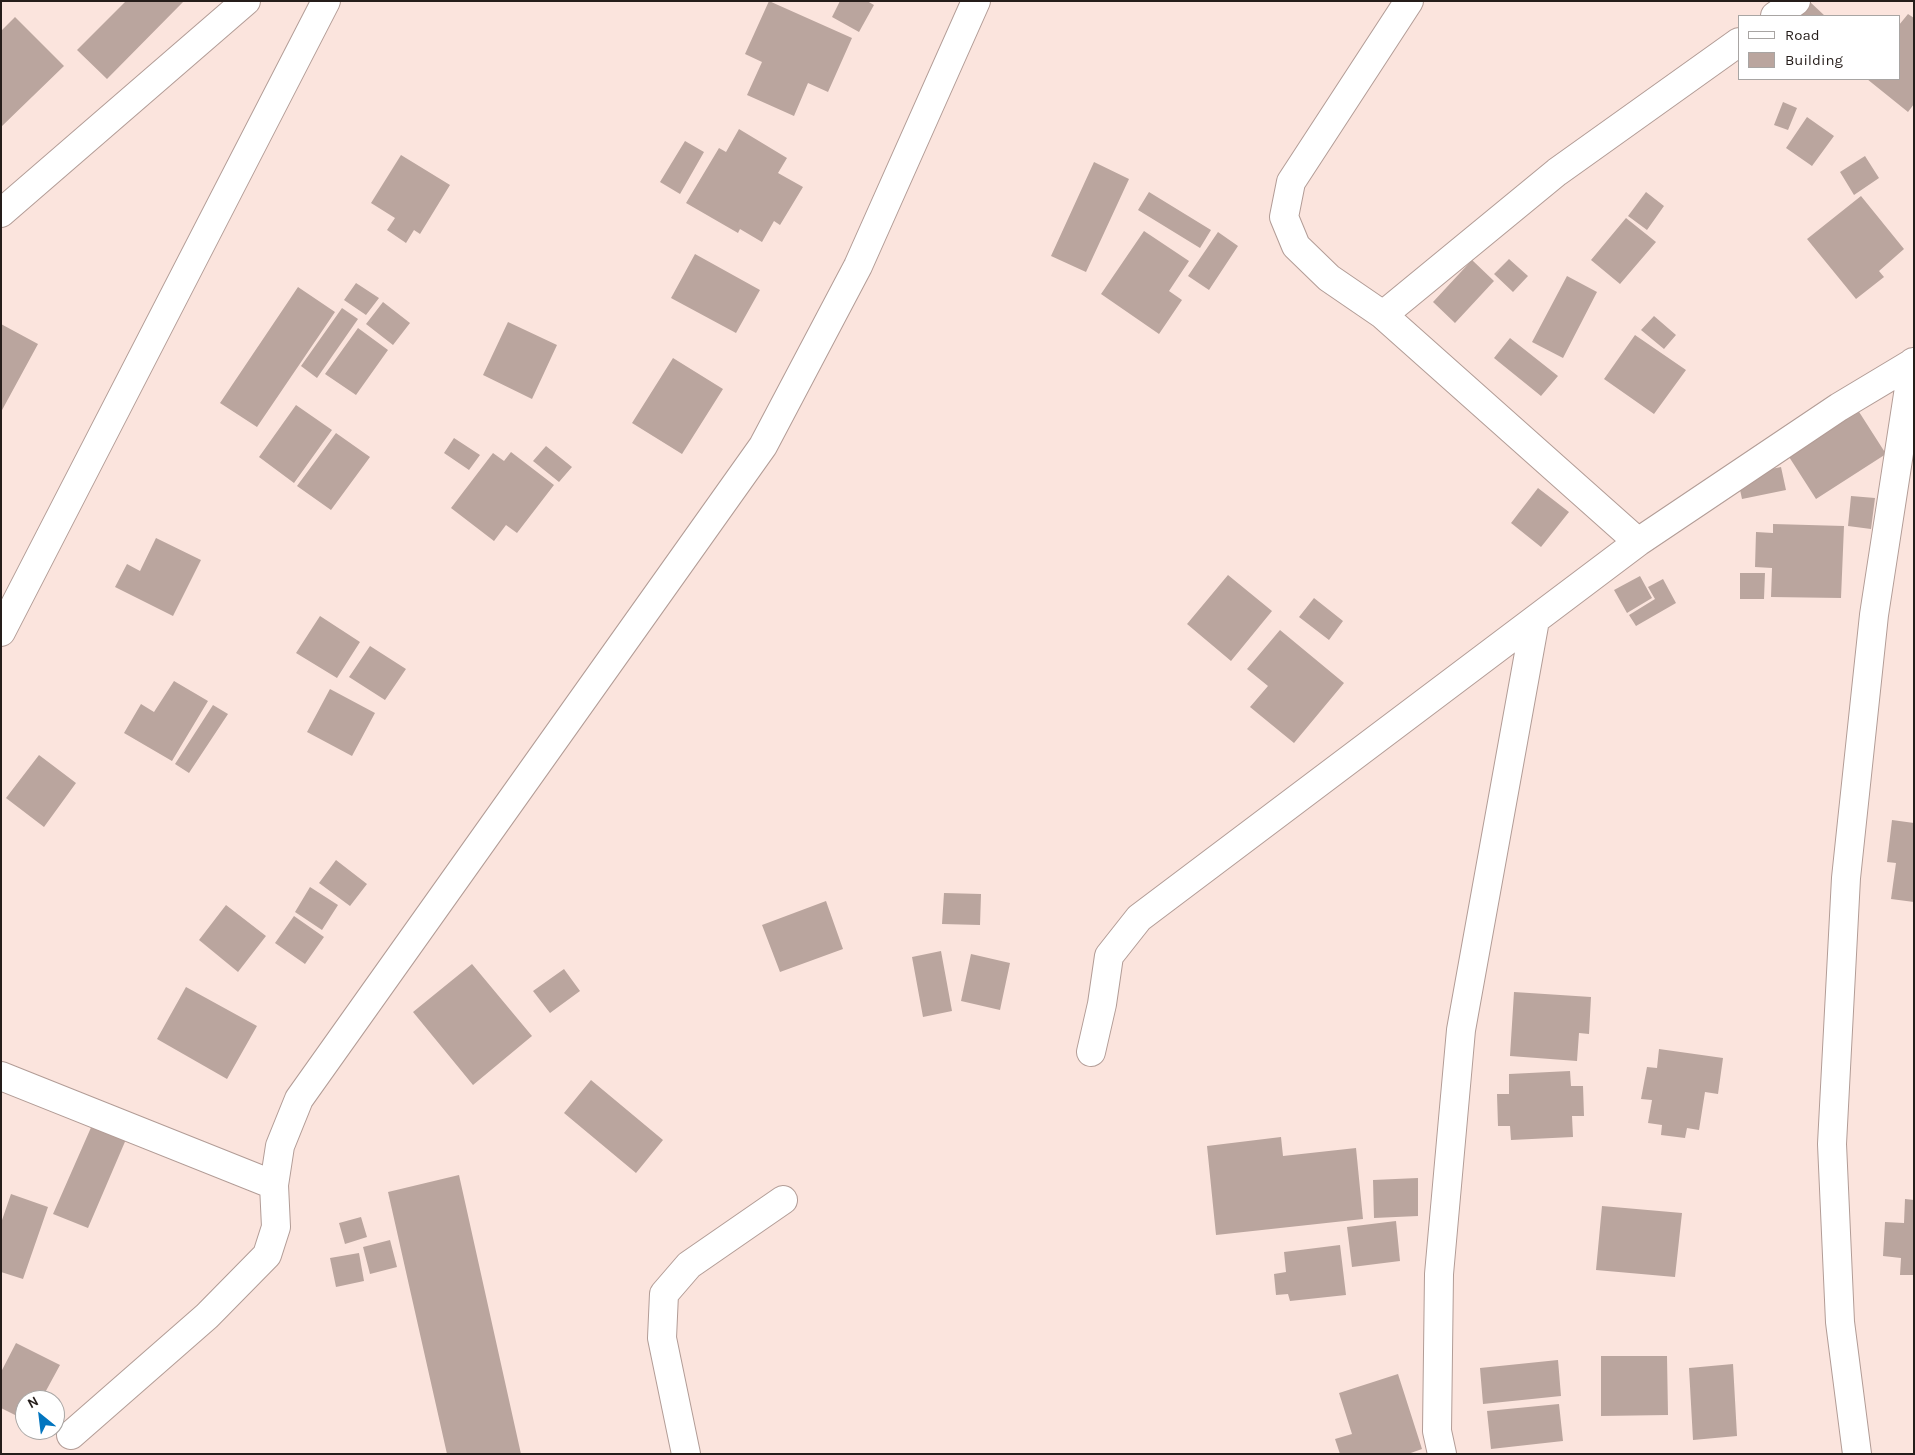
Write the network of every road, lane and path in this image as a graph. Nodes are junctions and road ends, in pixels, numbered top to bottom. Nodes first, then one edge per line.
1 (246, 1) edge
2 (326, 1) edge
3 (976, 1) edge
4 (1409, 1) edge
5 (1796, 1) edge
6 (1776, 15) edge
7 (1738, 43) edge
8 (1, 214) edge
9 (1383, 315) junction
10 (1914, 362) edge
11 (1638, 542) junction
12 (1535, 620) junction
13 (1, 632) edge
14 (1091, 1052) dead end
15 (1, 1076) edge
16 (274, 1185) junction
17 (783, 1200) dead end
18 (70, 1435) dead end
19 (686, 1454) edge
20 (1442, 1454) edge
21 (1857, 1454) edge

1 - 8 street
2 - 13 street
3 - 16 street
4 - 9 street
5 - 6 street
7 - 9 street
9 - 11 street
10 - 11 street
10 - 21 street
11 - 12 street
12 - 14 street
12 - 20 street
15 - 16 street
16 - 18 street
17 - 19 street

